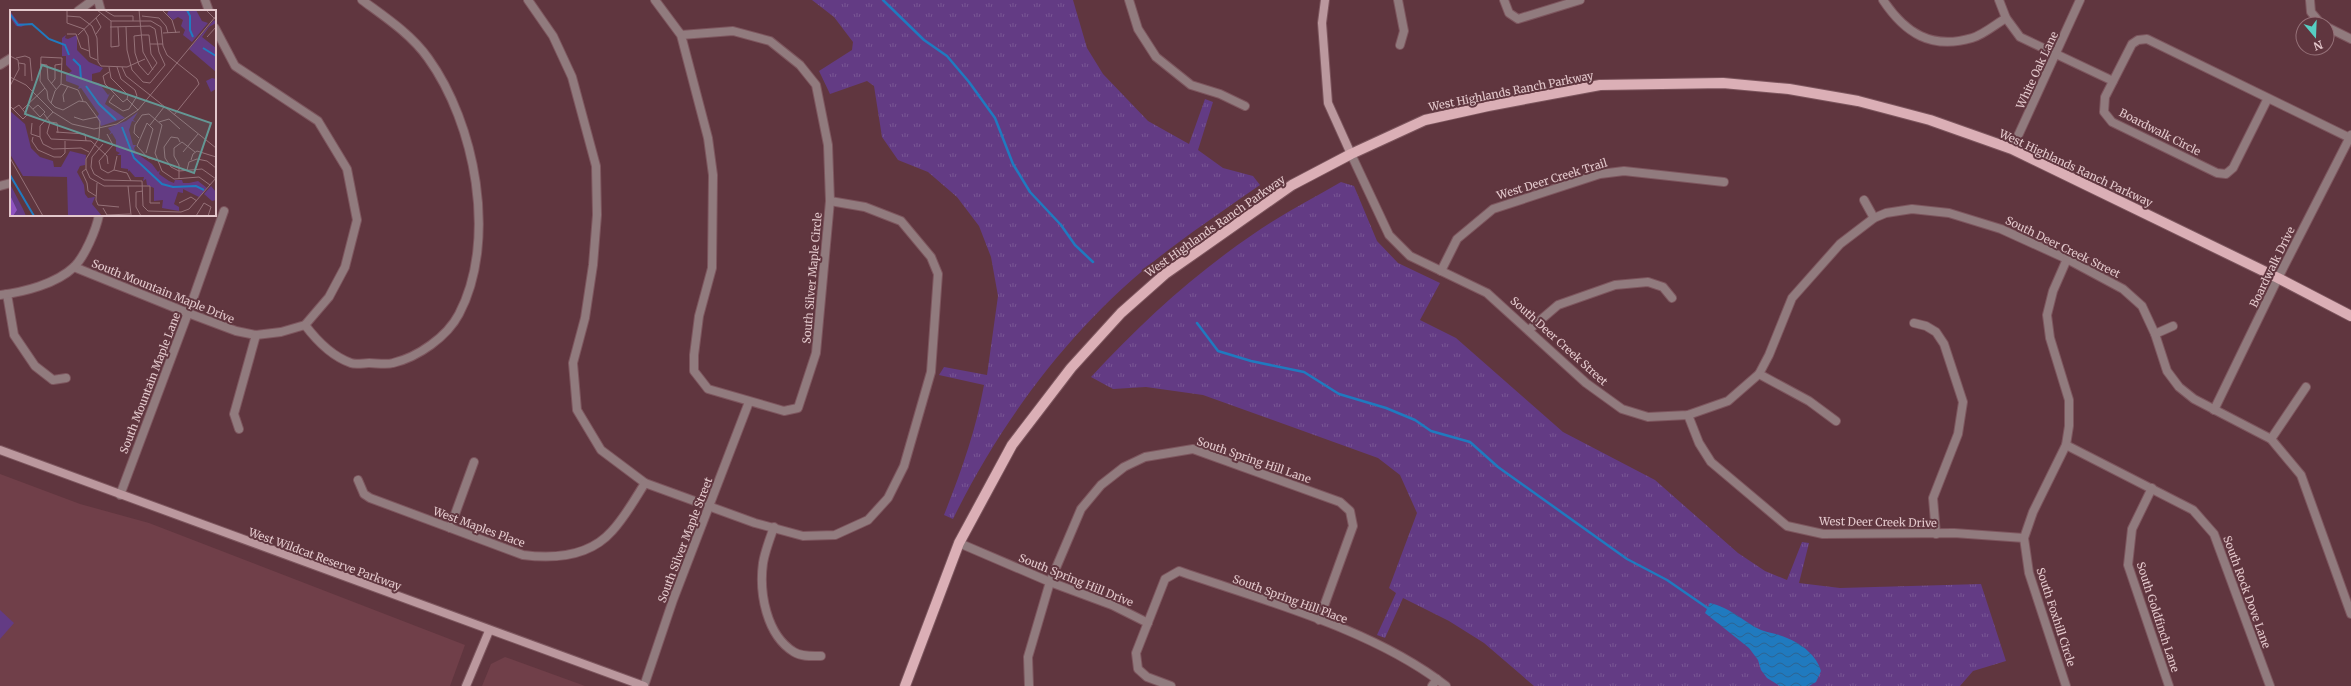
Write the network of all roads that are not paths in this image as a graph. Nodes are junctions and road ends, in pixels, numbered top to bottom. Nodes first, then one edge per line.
1 (93, 0) edge
2 (98, 0) edge
3 (205, 0) edge
4 (362, 0) edge
5 (528, 0) edge
6 (655, 0) edge
7 (1129, 0) edge
8 (1325, 0) edge
9 (1398, 0) edge
10 (1504, 0) edge
11 (1580, 0) edge
12 (1883, 0) edge
13 (1998, 0) edge
14 (2080, 0) edge
15 (2310, 0) edge
16 (79, 10) edge
17 (101, 10) edge
18 (209, 10) edge
19 (2314, 16) edge
20 (2006, 18) junction
21 (216, 30) edge
22 (2335, 31) edge
23 (681, 35) junction
24 (2351, 38) edge
25 (1400, 45) dead end
26 (2056, 55) junction
27 (10, 59) edge
28 (0, 65) edge
29 (2113, 81) junction
30 (2268, 98) junction
31 (1245, 106) dead end
32 (2350, 136) edge
33 (2012, 149) junction
34 (1351, 154) junction
35 (1724, 182) dead end
36 (10, 183) edge
37 (0, 186) edge
38 (1864, 200) dead end
39 (830, 201) junction
40 (224, 211) dead end
41 (99, 216) edge
42 (1874, 218) junction
43 (2067, 259) junction
44 (74, 267) junction
45 (1441, 271) junction
46 (2278, 278) junction
47 (4, 294) edge
48 (1672, 298) dead end
49 (188, 314) junction
50 (2351, 316) edge
51 (1914, 323) dead end
52 (305, 326) junction
53 (2172, 326) dead end
54 (1530, 329) junction
55 (2155, 334) junction
56 (256, 335) junction
57 (1759, 374) junction
58 (66, 378) dead end
59 (2306, 387) dead end
60 (748, 402) junction
61 (2214, 410) junction
62 (1688, 415) junction
63 (1836, 421) dead end
64 (239, 429) dead end
65 (2271, 439) junction
66 (2066, 445) junction
67 (0, 450) edge
68 (474, 462) dead end
69 (358, 480) dead end
70 (645, 483) junction
71 (2152, 488) junction
72 (120, 495) junction
73 (710, 506) junction
74 (774, 527) junction
75 (450, 528) junction
76 (1936, 534) junction
77 (2024, 538) junction
78 (959, 544) junction
79 (1050, 582) junction
80 (2349, 600) edge
81 (2351, 614) edge
82 (1319, 620) junction
83 (1148, 623) junction
84 (489, 631) junction
85 (821, 656) dead end
86 (1434, 682) edge
87 (466, 686) edge
88 (644, 686) edge
89 (905, 686) edge
90 (1029, 686) edge
91 (1171, 686) edge
92 (1446, 686) edge
93 (2066, 686) edge
94 (2169, 686) edge
95 (2270, 686) edge

1 - 16 street
2 - 17 street
3 - 18 street
4 - 52 street
5 - 70 street
6 - 23 street, South Silver Maple Circle
7 - 31 street
8 - 34 main road
9 - 25 street
10 - 11 street
12 - 20 street
13 - 20 street
14 - 26 street, White Oak Lane
15 - 19 street
20 - 26 street
21 - 52 street
22 - 24 street
23 - 39 street, South Silver Maple Circle
23 - 60 street, South Silver Maple Circle
26 - 29 street
26 - 33 street, White Oak Lane
27 - 28 street
29 - 30 street, Boardwalk Circle
29 - 30 street, Boardwalk Circle
30 - 32 street, Boardwalk Circle
32 - 46 street, Boardwalk Drive
33 - 34 main road, West Highlands Ranch Parkway
33 - 46 main road, West Highlands Ranch Parkway
34 - 45 street, South Deer Creek Street
34 - 78 main road, West Highlands Ranch Parkway
35 - 45 street, West Deer Creek Trail
36 - 37 street
38 - 42 street
39 - 60 street, South Silver Maple Circle
39 - 74 street
40 - 49 street, South Mountain Maple Lane
41 - 44 street
42 - 43 street, South Deer Creek Street
42 - 57 street, South Deer Creek Street
43 - 55 street, South Deer Creek Street
43 - 66 street, South Foxhill Circle
44 - 47 street
44 - 49 street, South Mountain Maple Drive
45 - 54 street, South Deer Creek Street
46 - 50 main road, West Highlands Ranch Parkway
46 - 61 street, Boardwalk Drive
47 - 58 street
48 - 54 street
49 - 56 street, South Mountain Maple Drive
49 - 72 street, South Mountain Maple Lane
51 - 76 street
52 - 56 street, South Mountain Maple Drive
53 - 55 street
54 - 62 street, South Deer Creek Street
55 - 61 street, South Deer Creek Street
56 - 64 street
57 - 62 street, South Deer Creek Street
57 - 63 street
59 - 65 street
60 - 73 street, South Silver Maple Street
61 - 65 street
62 - 76 street, West Deer Creek Drive
65 - 80 street
66 - 71 street, South Rock Dove Lane
66 - 77 street, South Foxhill Circle
67 - 72 main road, West Wildcat Reserve Parkway
68 - 75 street
69 - 75 street, West Maples Place
70 - 73 street
70 - 75 street, West Maples Place
71 - 94 street, South Goldfinch Lane
71 - 95 street, South Rock Dove Lane
72 - 84 main road, West Wildcat Reserve Parkway
73 - 74 street
73 - 88 street, South Silver Maple Street
74 - 85 street
76 - 77 street, West Deer Creek Drive
77 - 93 street, South Foxhill Circle
78 - 79 street, South Spring Hill Drive
78 - 89 main road, West Highlands Ranch Parkway
79 - 82 street, South Spring Hill Lane
79 - 83 street, South Spring Hill Drive
79 - 90 street, South Spring Hill Lane
80 - 81 street
82 - 83 street, South Spring Hill Place
82 - 86 street, South Spring Hill Place
83 - 91 street
84 - 87 main road
84 - 88 main road, West Wildcat Reserve Parkway
86 - 92 street, South Spring Hill Place

